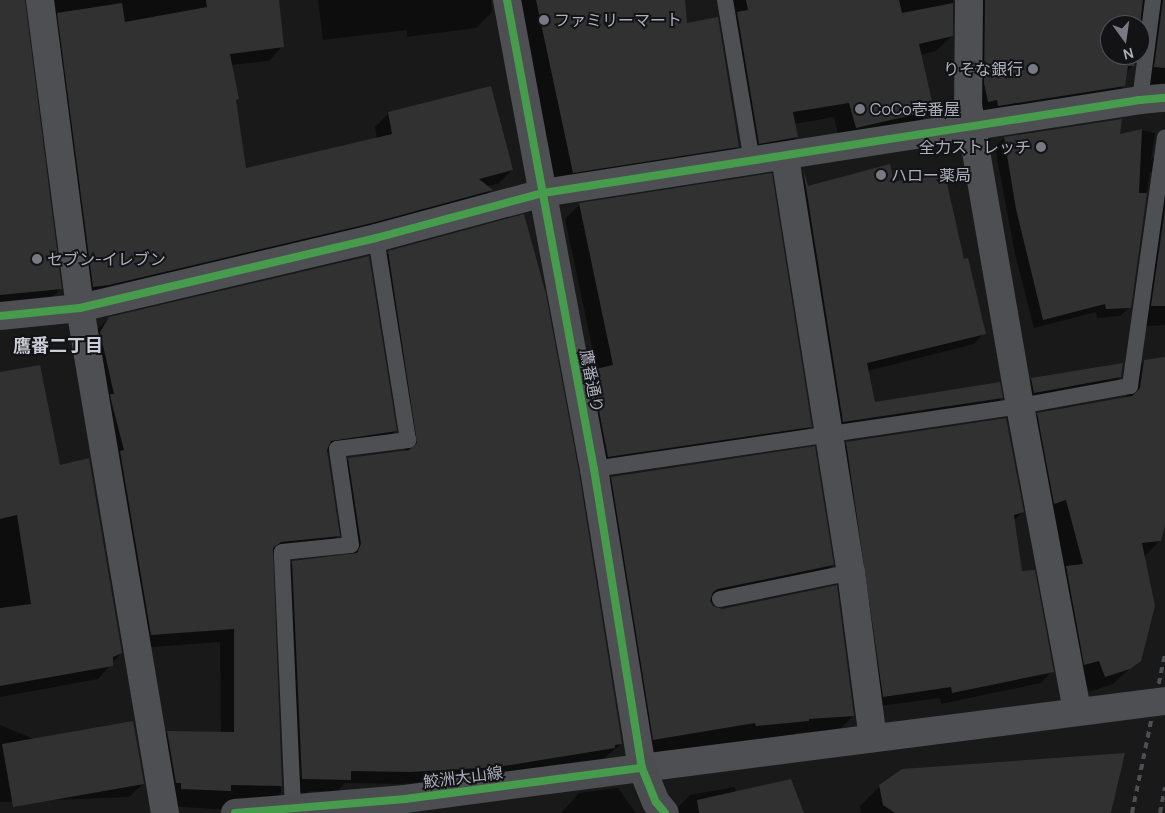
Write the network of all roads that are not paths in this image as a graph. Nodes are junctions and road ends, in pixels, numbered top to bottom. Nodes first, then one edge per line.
1 (40, 0) edge
2 (507, 0) edge
3 (725, 0) edge
4 (969, 0) edge
5 (1153, 0) edge
6 (1152, 99) edge
7 (972, 127) junction
8 (1165, 137) edge
9 (785, 157) junction
10 (752, 161) junction
11 (543, 194) junction
12 (376, 238) junction
13 (80, 308) junction
14 (0, 316) edge
15 (1020, 406) junction
16 (828, 435) junction
17 (594, 469) junction
18 (851, 572) junction
19 (720, 599) dead end
20 (1165, 701) edge
21 (1077, 712) junction
22 (873, 738) junction
23 (642, 768) junction
24 (406, 806) edge
25 (293, 808) junction
26 (165, 813) edge
27 (235, 813) edge
28 (665, 813) edge

1 - 13 street
2 - 11 street, 鷹番通り
3 - 10 lane
4 - 7 street
5 - 6 lane
6 - 7 street
7 - 9 street
7 - 15 street
8 - 15 lane
9 - 10 street
9 - 16 street
10 - 11 street
11 - 12 street
11 - 17 street, 鷹番通り
12 - 13 street
12 - 25 lane
13 - 14 street
13 - 26 street
15 - 16 lane
15 - 21 street
16 - 17 lane
16 - 18 street
17 - 23 street, 鷹番通り
18 - 19 lane
18 - 22 street
20 - 21 street
21 - 22 street
22 - 23 street
23 - 24 main road, 鮫洲大山線
23 - 28 main road
24 - 25 main road, 鮫洲大山線
25 - 27 main road, 鮫洲大山線

